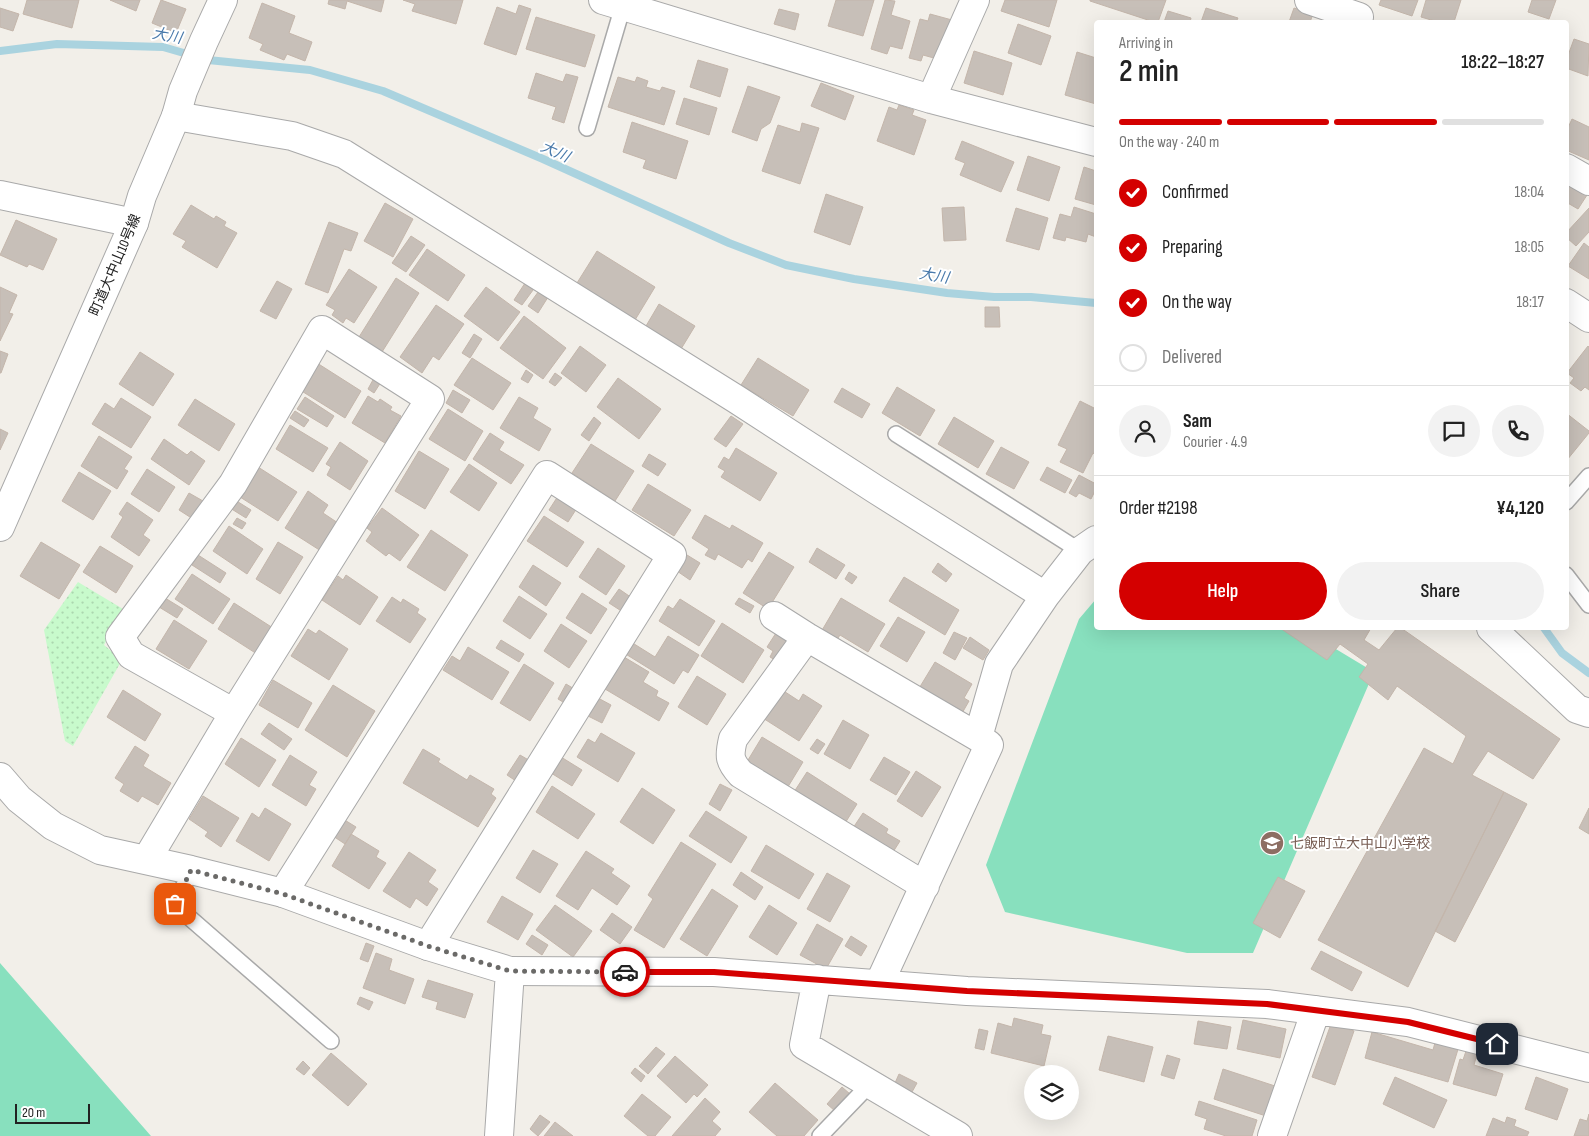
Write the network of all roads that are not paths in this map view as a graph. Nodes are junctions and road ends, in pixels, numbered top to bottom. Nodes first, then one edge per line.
1 (223, 0) edge
2 (975, 0) edge
3 (1310, 0) edge
4 (613, 3) edge
5 (1359, 17) dead end
6 (931, 99) junction
7 (179, 104) junction
8 (587, 128) dead end
9 (1094, 141) edge
10 (1569, 170) edge
11 (1589, 181) edge
12 (0, 195) edge
13 (134, 223) junction
14 (1569, 305) edge
15 (1589, 318) edge
16 (896, 434) dead end
17 (1589, 476) edge
18 (1569, 499) edge
19 (0, 528) edge
20 (1088, 546) edge
21 (1569, 579) edge
22 (1045, 596) junction
23 (1589, 605) edge
24 (774, 616) dead end
25 (1493, 630) edge
26 (807, 638) junction
27 (234, 713) junction
28 (1589, 713) edge
29 (978, 737) junction
30 (1, 781) edge
31 (147, 859) junction
32 (191, 870) junction
33 (924, 886) junction
34 (283, 894) junction
35 (428, 946) junction
36 (510, 971) junction
37 (817, 979) junction
38 (879, 984) junction
39 (1316, 1010) junction
40 (331, 1041) dead end
41 (1589, 1068) edge
42 (870, 1084) junction
43 (499, 1136) edge
44 (820, 1136) edge
45 (958, 1136) edge
46 (1272, 1136) edge

1 - 7 street, 町道大中山10号線
2 - 6 street
3 - 5 street
4 - 6 street
4 - 8 lane
6 - 9 street
7 - 13 street, 町道大中山10号線
7 - 22 street
10 - 11 street
12 - 13 street
13 - 19 street, 町道大中山10号線
14 - 15 street
16 - 20 lane
17 - 18 lane
20 - 22 street
21 - 23 lane
22 - 29 street
24 - 26 street
25 - 28 street
26 - 29 street
26 - 33 street
27 - 27 street
27 - 31 street
29 - 33 street
30 - 31 street
31 - 32 street
32 - 34 street
32 - 40 lane
33 - 38 street
34 - 35 street
34 - 35 street
35 - 36 street
36 - 37 street
36 - 43 street
37 - 38 street
37 - 42 street
38 - 39 street
39 - 41 street
39 - 46 street
42 - 44 lane
42 - 45 street

